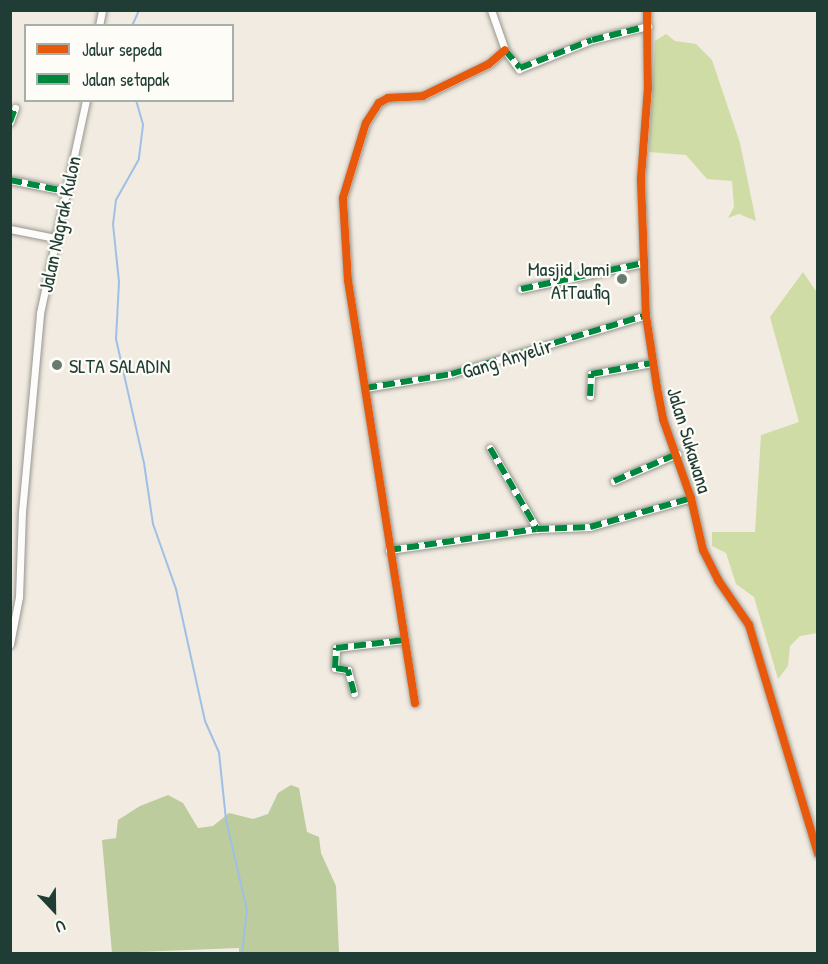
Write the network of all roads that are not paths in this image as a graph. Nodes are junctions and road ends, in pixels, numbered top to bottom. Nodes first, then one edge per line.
1 (491, 10) edge
2 (647, 10) edge
3 (648, 26) junction
4 (505, 50) junction
5 (86, 102) edge
6 (15, 108) dead end
7 (10, 122) edge
8 (10, 180) edge
9 (65, 190) junction
10 (10, 229) edge
11 (55, 238) junction
12 (643, 263) junction
13 (521, 289) dead end
14 (646, 315) junction
15 (652, 363) junction
16 (365, 388) junction
17 (590, 396) dead end
18 (490, 448) dead end
19 (677, 454) junction
20 (614, 481) dead end
21 (691, 498) junction
22 (537, 529) junction
23 (389, 550) junction
24 (12, 633) edge
25 (405, 640) junction
26 (10, 644) edge
27 (354, 693) dead end
28 (415, 703) dead end
29 (818, 854) edge

1 - 4 street
2 - 3 street, Jalan Sukawana
3 - 4 street
3 - 12 street, Jalan Sukawana
4 - 16 street
5 - 9 street, Jalan Nagrak Kulon
6 - 7 street
8 - 9 street
9 - 11 street, Jalan Nagrak Kulon
10 - 11 street
11 - 24 street, Jalan Nagrak Kulon
12 - 13 street
12 - 14 street, Jalan Sukawana
14 - 15 street, Jalan Sukawana
14 - 16 street, Gang Anyelir
15 - 17 street
15 - 19 street, Jalan Sukawana
16 - 23 street
18 - 22 street
19 - 20 street
19 - 21 street, Jalan Sukawana
21 - 22 street
21 - 29 street, Jalan Sukawana
22 - 23 street
23 - 25 street
24 - 26 street, Jalan Nagrak Kulon
25 - 27 street
25 - 28 street

